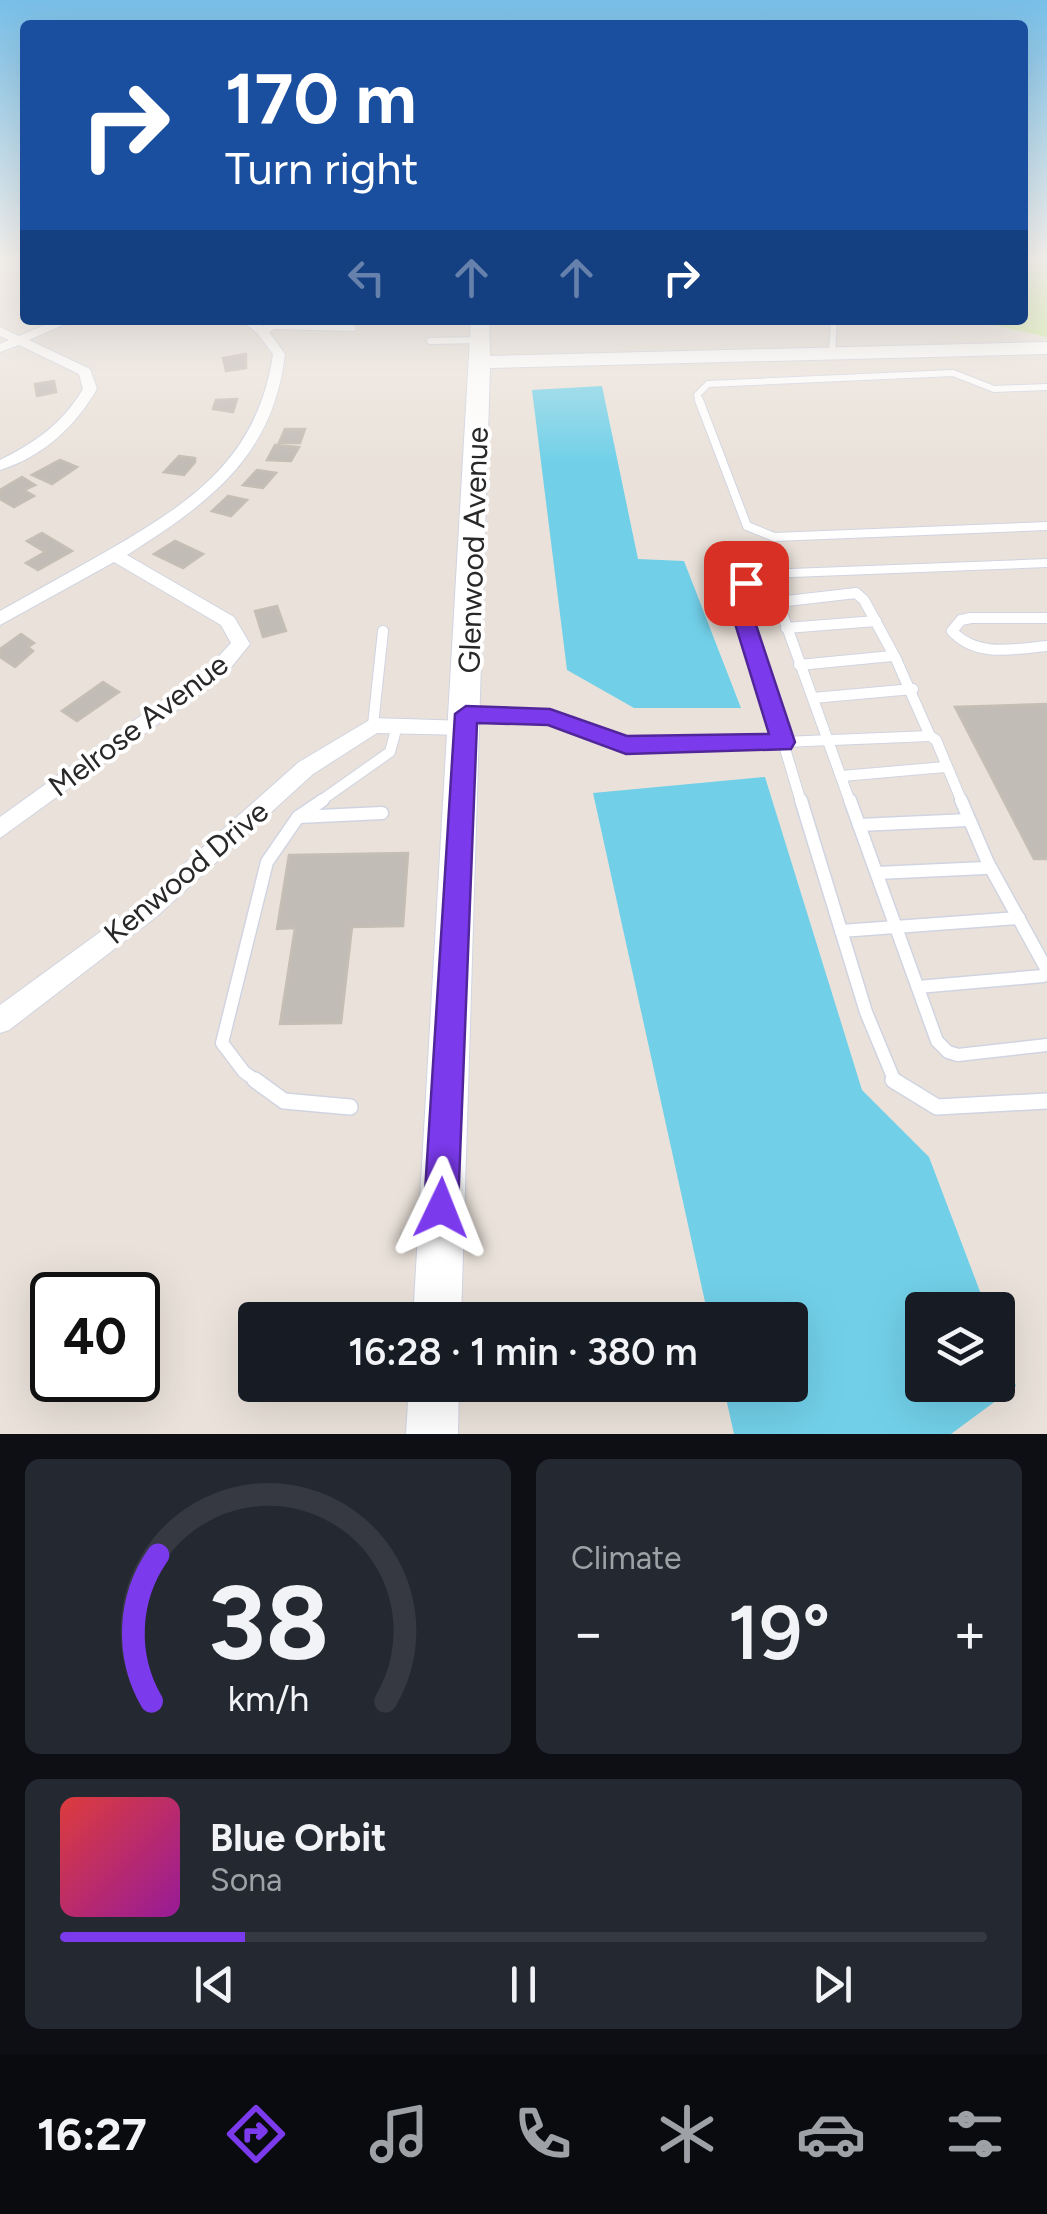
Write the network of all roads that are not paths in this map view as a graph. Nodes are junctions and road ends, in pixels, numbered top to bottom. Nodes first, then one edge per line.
1 (49, 328) edge
2 (273, 328) edge
3 (351, 328) edge
4 (354, 328) dead end
5 (834, 328) edge
6 (0, 331) edge
7 (19, 340) junction
8 (430, 341) dead end
9 (480, 341) edge
10 (0, 348) edge
11 (1047, 348) edge
12 (832, 353) junction
13 (1047, 387) edge
14 (0, 466) edge
15 (1047, 526) edge
16 (113, 554) junction
17 (1047, 563) edge
18 (1047, 618) edge
19 (0, 619) edge
20 (876, 621) junction
21 (786, 628) junction
22 (383, 631) dead end
23 (1047, 646) edge
24 (892, 656) junction
25 (799, 665) junction
26 (913, 690) junction
27 (813, 698) junction
28 (466, 721) junction
29 (385, 725) junction
30 (930, 736) junction
31 (828, 739) junction
32 (783, 742) junction
33 (945, 768) junction
34 (842, 776) junction
35 (382, 812) dead end
36 (298, 817) junction
37 (969, 820) junction
38 (859, 826) junction
39 (0, 829) edge
40 (988, 863) junction
41 (877, 873) junction
42 (1019, 918) junction
43 (897, 928) junction
44 (841, 930) junction
45 (1047, 971) edge
46 (918, 987) junction
47 (2, 1015) edge
48 (1047, 1045) edge
49 (1047, 1101) edge
50 (350, 1107) dead end
51 (438, 1302) edge
52 (433, 1402) edge
53 (432, 1434) edge

1 - 7 street
2 - 16 street
3 - 4 lane
5 - 12 lane
6 - 7 street
7 - 10 street
7 - 14 street
8 - 9 lane
9 - 12 street
9 - 28 street, Glenwood Avenue
11 - 12 street
13 - 15 lane
16 - 19 street
16 - 39 street, Melrose Avenue
17 - 32 lane
18 - 23 lane
20 - 21 lane
20 - 21 lane
20 - 24 lane
21 - 25 lane
22 - 29 lane
24 - 25 lane
24 - 26 lane
25 - 27 lane
26 - 27 lane
26 - 30 lane
27 - 31 lane
28 - 29 street
28 - 32 lane
28 - 51 street, Glenwood Avenue
29 - 36 lane
29 - 47 street, Kenwood Drive
30 - 31 lane
30 - 33 lane
31 - 32 lane
31 - 34 lane
32 - 44 lane
33 - 34 lane
33 - 37 lane
34 - 38 lane
35 - 36 lane
36 - 50 lane
37 - 38 lane
37 - 40 lane
38 - 41 lane
40 - 41 lane
40 - 42 lane
41 - 43 lane
42 - 43 lane
42 - 45 lane
43 - 44 lane
43 - 46 lane
44 - 49 lane
45 - 46 lane
46 - 48 lane
52 - 53 street

